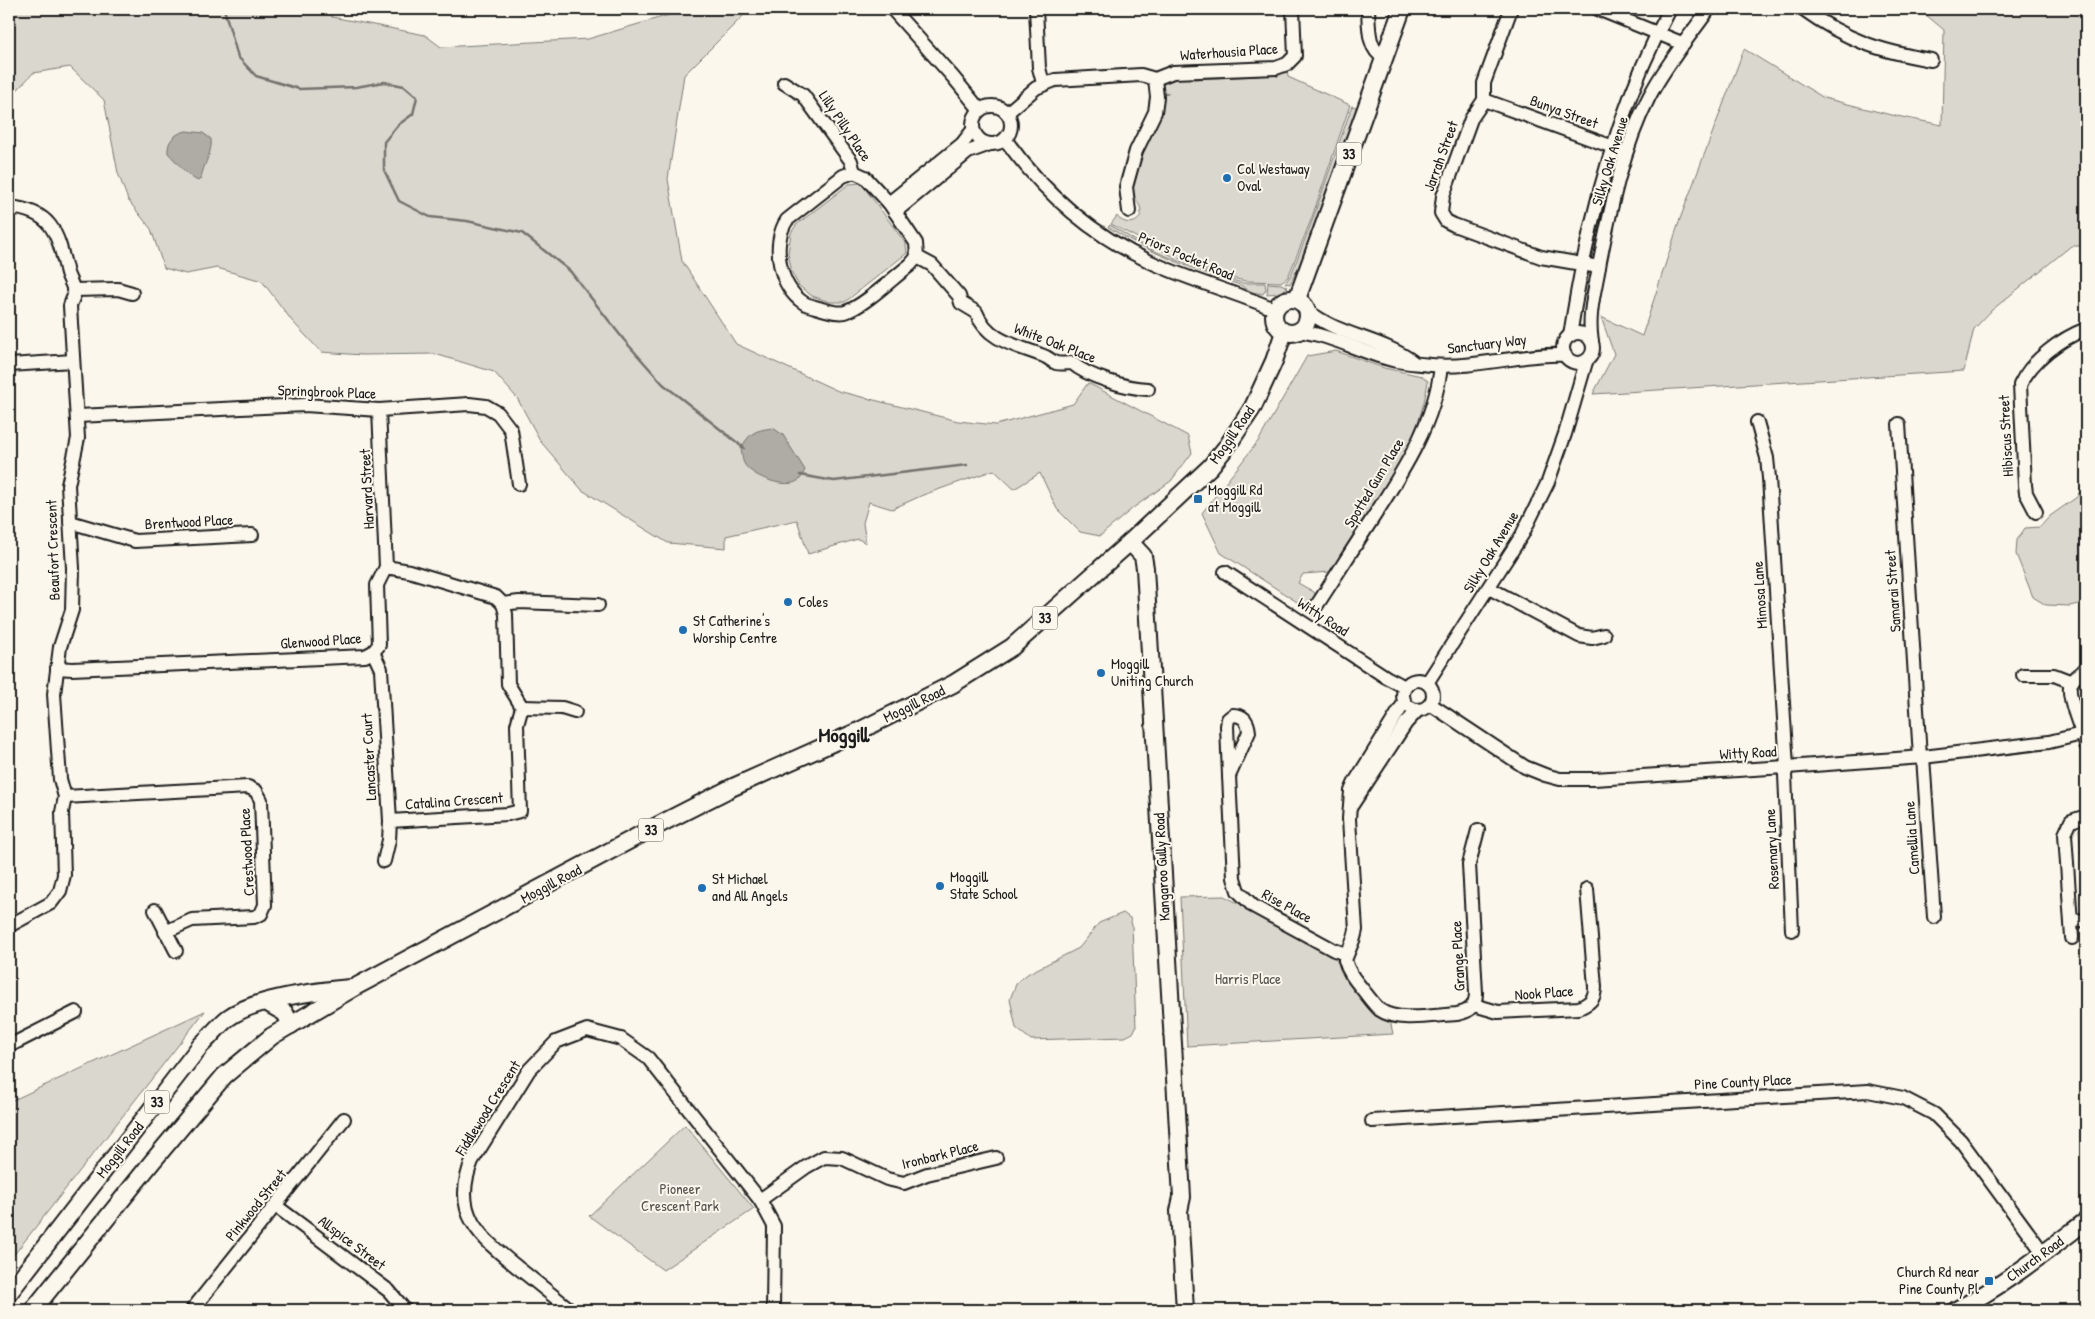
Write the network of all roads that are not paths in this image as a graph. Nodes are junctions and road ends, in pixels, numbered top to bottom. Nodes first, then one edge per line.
1 (892, 9) edge
2 (1036, 9) edge
3 (1293, 9) edge
4 (1368, 9) edge
5 (1402, 9) edge
6 (1511, 9) edge
7 (1598, 9) edge
8 (1670, 9) edge
9 (1709, 9) edge
10 (1803, 9) edge
11 (1657, 33) junction
12 (1684, 44) junction
13 (1384, 58) junction
14 (1930, 60) dead end
15 (1155, 79) junction
16 (784, 83) dead end
17 (1043, 83) junction
18 (1484, 100) junction
19 (980, 110) junction
20 (1007, 113) junction
21 (974, 130) junction
22 (1005, 140) junction
23 (990, 144) junction
24 (1613, 147) junction
25 (1623, 164) junction
26 (854, 172) junction
27 (9, 207) edge
28 (892, 208) junction
29 (1129, 211) dead end
30 (917, 258) junction
31 (1581, 264) junction
32 (1599, 267) junction
33 (74, 290) junction
34 (132, 293) dead end
35 (1297, 299) junction
36 (1274, 309) junction
37 (1308, 312) junction
38 (2086, 329) edge
39 (1291, 332) junction
40 (1592, 340) junction
41 (1567, 349) junction
42 (73, 361) junction
43 (1414, 362) junction
44 (1586, 362) junction
45 (9, 365) edge
46 (1441, 366) junction
47 (1148, 389) dead end
48 (1574, 400) junction
49 (379, 410) junction
50 (78, 416) junction
51 (1757, 422) dead end
52 (1899, 424) dead end
53 (519, 484) dead end
54 (2036, 512) dead end
55 (70, 522) junction
56 (252, 535) dead end
57 (1130, 542) junction
58 (386, 567) junction
59 (1225, 572) dead end
60 (1488, 588) junction
61 (503, 604) junction
62 (598, 605) dead end
63 (1315, 608) dead end
64 (1604, 635) dead end
65 (373, 652) junction
66 (57, 668) junction
67 (2086, 669) edge
68 (2023, 676) dead end
69 (2072, 682) junction
70 (1427, 683) junction
71 (1405, 687) junction
72 (1404, 703) junction
73 (1430, 704) junction
74 (522, 707) junction
75 (1418, 710) junction
76 (575, 712) dead end
77 (2085, 737) edge
78 (1921, 757) junction
79 (1786, 767) junction
80 (1229, 776) dead end
81 (65, 797) junction
82 (1350, 808) junction
83 (2086, 816) edge
84 (390, 821) junction
85 (1478, 830) dead end
86 (384, 861) dead end
87 (1586, 889) dead end
88 (155, 910) dead end
89 (1934, 916) dead end
90 (2086, 920) edge
91 (2071, 921) junction
92 (9, 926) edge
93 (1792, 930) dead end
94 (166, 932) junction
95 (2072, 938) dead end
96 (176, 951) dead end
97 (1346, 954) junction
98 (355, 988) junction
99 (266, 1002) junction
100 (1474, 1005) junction
101 (76, 1012) dead end
102 (291, 1025) junction
103 (9, 1046) edge
104 (344, 1119) dead end
105 (1372, 1120) dead end
106 (996, 1158) dead end
107 (1182, 1197) junction
108 (760, 1200) junction
109 (276, 1206) junction
110 (2086, 1221) edge
111 (2044, 1254) junction
112 (9, 1294) edge
113 (33, 1310) edge
114 (192, 1310) edge
115 (406, 1310) edge
116 (571, 1310) edge
117 (773, 1310) edge
118 (1186, 1310) edge
119 (1196, 1310) edge
120 (1956, 1310) edge

1 - 19 street
2 - 17 street
3 - 15 street, Waterhousia Place
4 - 13 street
5 - 13 main road, 33
6 - 18 street, Jarrah Street
7 - 11 street
8 - 11 street, Silky Oak Avenue
9 - 12 street, Silky Oak Avenue
10 - 14 street
11 - 12 street
11 - 24 street, Silky Oak Avenue
12 - 25 street, Silky Oak Avenue
13 - 35 main road, 33
15 - 17 street, Waterhousia Place
15 - 29 street
16 - 26 street, Lilly Pilly Place
17 - 20 street
18 - 24 street, Bunya Street
18 - 31 street, Jarrah Street
19 - 20 street
19 - 21 street
20 - 22 street
21 - 23 street
21 - 28 street
22 - 23 street
22 - 36 street, Priors Pocket Road
23 - 28 street
24 - 25 street
24 - 31 street, Silky Oak Avenue
25 - 32 street, Silky Oak Avenue
26 - 28 street, Lilly Pilly Place
26 - 30 street
27 - 33 street, Beaufort Crescent
28 - 30 street
30 - 47 street, White Oak Place
31 - 32 street, Jarrah Street
31 - 41 street, Silky Oak Avenue
32 - 40 street, Silky Oak Avenue
33 - 34 street
33 - 42 street, Beaufort Crescent
35 - 36 main road
35 - 37 main road
36 - 39 main road
37 - 39 main road, 33
37 - 43 street, Sanctuary Way
38 - 54 street, Hibiscus Street
39 - 43 street, Sanctuary Way
39 - 57 main road, Moggill Road / 33
40 - 41 street
40 - 44 street, Silky Oak Avenue
41 - 44 street
41 - 46 street, Sanctuary Way
41 - 48 street, Silky Oak Avenue
42 - 45 street
42 - 50 street, Beaufort Crescent
43 - 46 street, Sanctuary Way
44 - 48 street, Silky Oak Avenue
46 - 63 street, Spotted Gum Place
48 - 60 street, Silky Oak Avenue
49 - 50 street, Springbrook Place
49 - 53 street, Springbrook Place
49 - 58 street, Harvard Street
50 - 55 street, Beaufort Crescent
51 - 79 street, Mimosa Lane
52 - 78 street, Samarai Street
55 - 56 street, Brentwood Place
55 - 66 street, Beaufort Crescent
57 - 98 main road, Moggill Road / 33
57 - 107 main road, Kangaroo Gully Road
58 - 61 street
58 - 65 street, Glenwood Place
59 - 71 street, Witty Road
60 - 64 street
60 - 70 street, Silky Oak Avenue
61 - 62 street
61 - 74 street
65 - 66 street, Glenwood Place
65 - 84 street, Lancaster Court
66 - 81 street, Beaufort Crescent
67 - 69 street
68 - 69 street
69 - 77 street
70 - 71 street
70 - 73 street
71 - 72 street
72 - 75 street
72 - 82 street
73 - 75 street
73 - 79 street, Witty Road
74 - 76 street
74 - 84 street, Catalina Crescent
75 - 82 street
77 - 78 street, Witty Road
78 - 79 street, Witty Road
78 - 89 street, Camellia Lane
79 - 93 street, Rosemary Lane
80 - 97 street, Rise Place
81 - 92 street, Beaufort Crescent
81 - 94 street, Crestwood Place
82 - 97 street
83 - 91 street
84 - 86 street, Lancaster Court
85 - 100 street, Grange Place
87 - 100 street, Nook Place
88 - 94 street
90 - 91 street
91 - 95 street
94 - 96 street
97 - 100 street, Grange Place
98 - 99 main road, Moggill Road / 33
98 - 102 main road, Moggill Road / 33
99 - 102 main road
99 - 112 main road, Moggill Road / 33
101 - 103 street
102 - 113 main road, Moggill Road / 33
104 - 109 street, Pinkwood Street
105 - 111 street, Pine County Place
106 - 108 street, Ironbark Place
107 - 118 main road, Kangaroo Gully Road
107 - 119 main road, Kangaroo Gully Road
108 - 116 street, Fiddlewood Crescent
108 - 117 street, Fiddlewood Crescent
109 - 114 street, Pinkwood Street
109 - 115 street, Allspice Street
110 - 111 main road, Church Road
111 - 120 main road, Church Road

